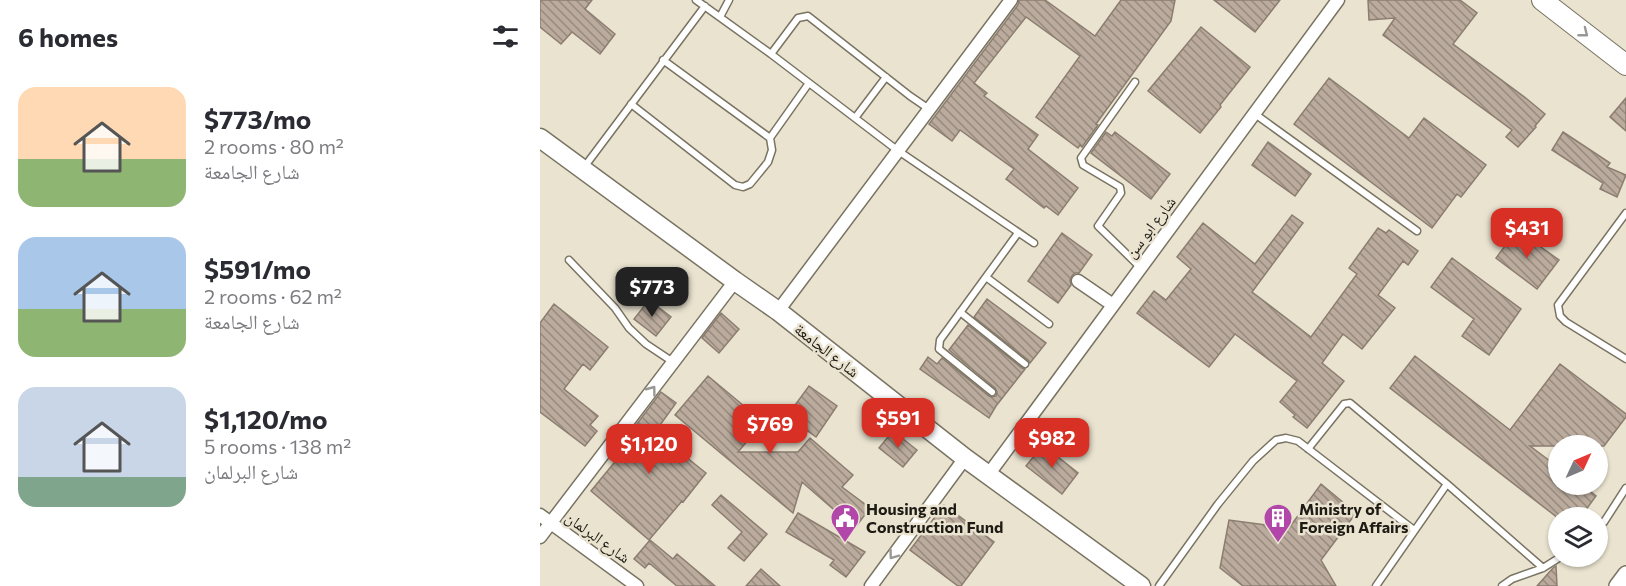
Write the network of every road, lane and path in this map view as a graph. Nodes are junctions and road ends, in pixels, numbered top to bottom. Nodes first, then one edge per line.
1 (696, 0) edge
2 (729, 0) edge
3 (1011, 0) edge
4 (1338, 0) edge
5 (1542, 0) edge
6 (705, 6) junction
7 (720, 17) junction
8 (771, 54) junction
9 (663, 60) junction
10 (1626, 65) edge
11 (886, 77) junction
12 (1135, 82) dead end
13 (809, 83) junction
14 (631, 104) junction
15 (929, 109) junction
16 (1255, 114) junction
17 (855, 118) junction
18 (540, 138) edge
19 (770, 138) junction
20 (897, 150) junction
21 (582, 169) junction
22 (1626, 213) edge
23 (1417, 231) dead end
24 (1018, 233) junction
25 (1034, 243) dead end
26 (569, 260) dead end
27 (1141, 268) junction
28 (986, 277) junction
29 (1078, 280) dead end
30 (735, 281) junction
31 (1113, 305) junction
32 (778, 311) junction
33 (960, 312) junction
34 (1049, 324) dead end
35 (1626, 359) edge
36 (673, 362) junction
37 (1025, 364) dead end
38 (992, 392) dead end
39 (1308, 449) junction
40 (965, 458) junction
41 (988, 474) junction
42 (1447, 484) junction
43 (1626, 488) edge
44 (540, 515) edge
45 (1608, 516) edge
46 (551, 523) junction
47 (1414, 530) junction
48 (540, 537) edge
49 (1548, 565) edge
50 (1543, 568) junction
51 (1626, 574) edge
52 (637, 586) edge
53 (870, 586) edge
54 (1141, 586) edge
55 (1159, 586) edge
56 (1376, 586) edge
57 (1502, 586) edge
58 (1617, 586) edge

1 - 6 lane
2 - 7 lane
3 - 15 street
4 - 16 street, شارع ابو سن
5 -> 10 main road
6 - 7 lane
6 - 9 lane
7 - 8 lane
8 - 11 lane
8 - 13 lane
9 - 14 lane
9 - 19 lane
11 - 15 lane
11 - 17 lane
12 - 27 lane
13 - 17 lane
13 - 19 lane
14 - 19 lane
14 - 21 lane
15 - 20 street
16 - 23 lane
16 - 27 street, شارع ابو سن
17 - 20 lane
18 - 21 main road, شارع الجامعة
20 - 24 lane
20 - 32 street
21 - 30 main road, شارع الجامعة
22 - 35 lane
24 - 25 lane
24 - 28 lane
26 - 36 lane
27 - 31 street, شارع ابو سن
28 - 33 lane
28 - 34 lane
29 - 31 street
30 - 32 main road, شارع الجامعة
30 - 36 street
31 - 41 street, شارع ابو سن
32 - 40 main road, شارع الجامعة
33 - 37 lane
33 - 38 lane
46 -> 36 street
39 - 42 lane
39 - 47 lane
39 - 55 lane
40 - 41 main road, شارع الجامعة
40 -> 53 street
41 - 54 main road, شارع الجامعة
42 - 47 lane
42 - 50 lane
43 - 45 lane
44 - 46 street, شارع البرلمان
46 - 48 street
46 - 52 street, شارع البرلمان
47 - 56 lane
49 - 50 lane
50 - 57 lane
51 - 58 street

